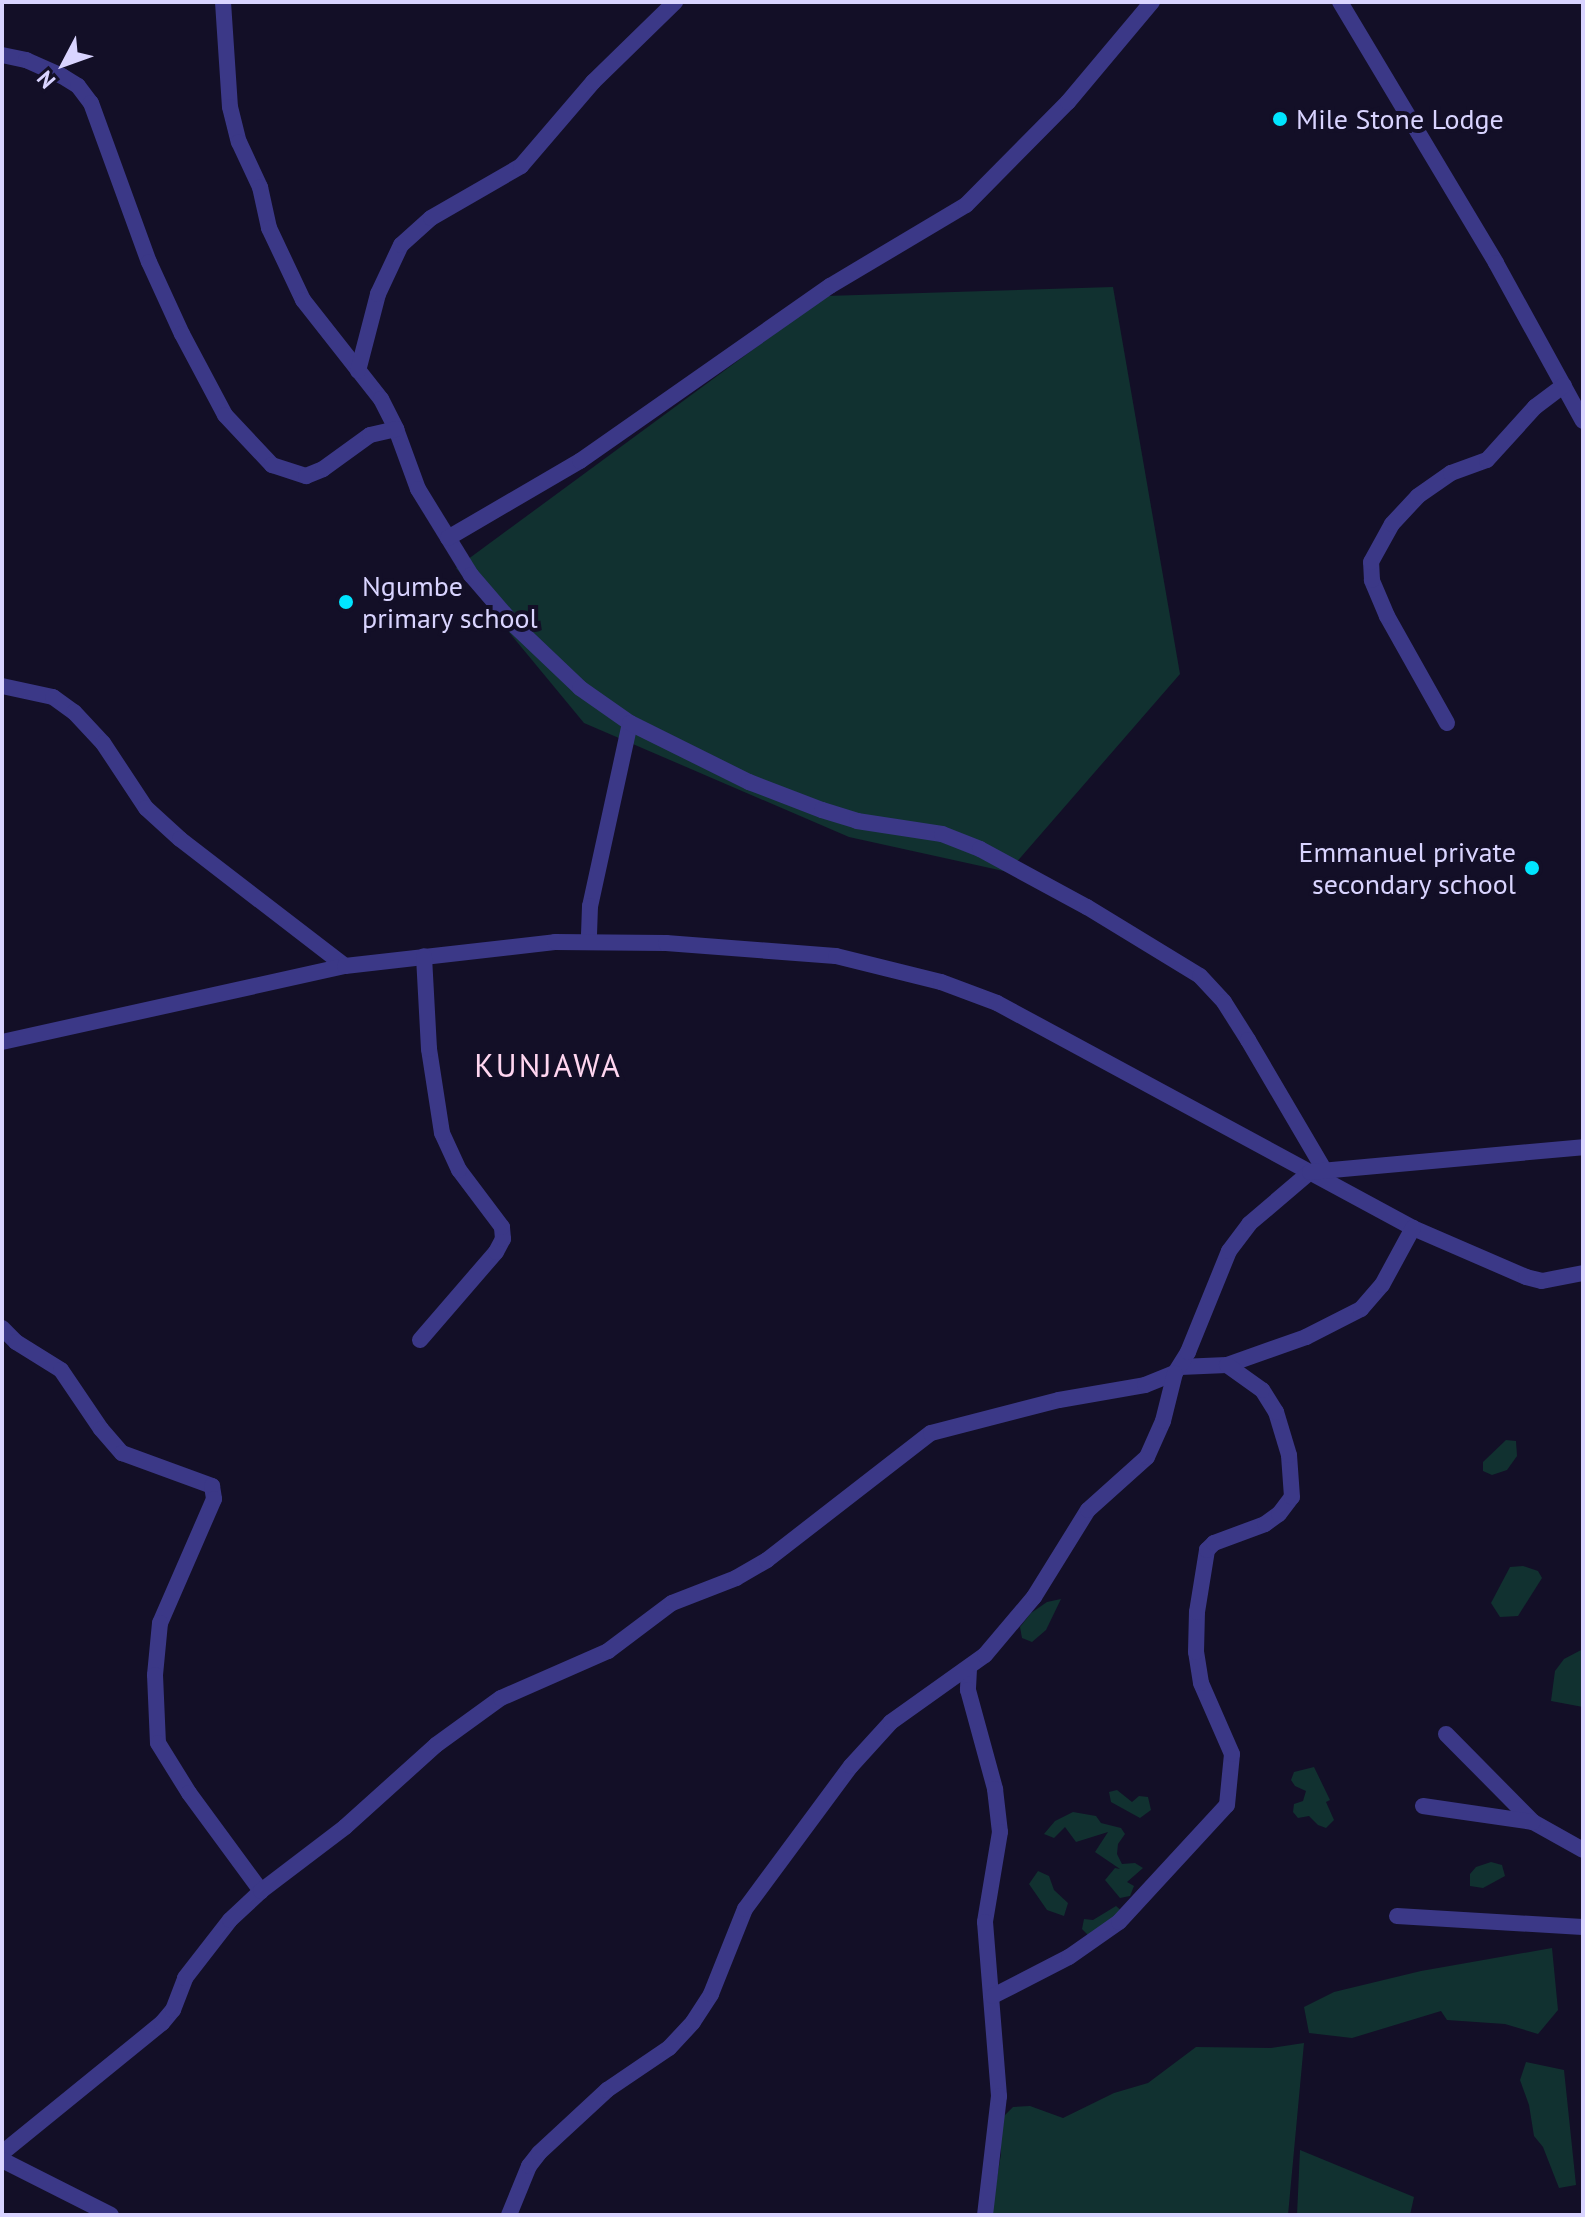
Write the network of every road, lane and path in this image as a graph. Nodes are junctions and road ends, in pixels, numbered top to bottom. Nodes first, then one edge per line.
1 (223, 2) edge
2 (675, 2) edge
3 (1152, 2) edge
4 (1340, 2) edge
5 (2, 55) edge
6 (358, 371) junction
7 (1564, 385) junction
8 (1583, 421) edge
9 (396, 429) junction
10 (448, 538) junction
11 (2, 686) edge
12 (630, 723) junction
13 (1447, 723) dead end
14 (589, 939) junction
15 (424, 956) junction
16 (345, 966) junction
17 (2, 1042) edge
18 (1583, 1147) edge
19 (1316, 1170) junction
20 (1413, 1228) junction
21 (1583, 1273) edge
22 (2, 1328) edge
23 (420, 1340) dead end
24 (1227, 1365) junction
25 (1177, 1370) junction
26 (969, 1669) junction
27 (1446, 1734) dead end
28 (1423, 1806) dead end
29 (1533, 1822) junction
30 (1583, 1850) edge
31 (261, 1891) junction
32 (1397, 1916) dead end
33 (1583, 1927) edge
34 (993, 1996) junction
35 (2, 2153) edge
36 (2, 2160) edge
37 (111, 2215) edge
38 (509, 2215) edge
39 (985, 2215) edge

1 - 6 street
2 - 6 street
3 - 10 street
4 - 7 street
5 - 9 street
6 - 9 street
7 - 8 street
7 - 13 street
9 - 10 street
10 - 12 street
11 - 16 street
12 - 14 street
12 - 19 street
14 - 15 street
14 - 19 street
15 - 16 street
15 - 23 street
16 - 17 street
18 - 19 street
19 - 20 street
19 - 25 street
20 - 21 street
20 - 24 street
22 - 31 street
24 - 25 street
24 - 34 street
25 - 26 street
25 - 31 street
26 - 34 street
26 - 38 street
27 - 29 street
28 - 29 street
29 - 30 street
31 - 35 street
32 - 33 street
34 - 39 street
36 - 37 street

